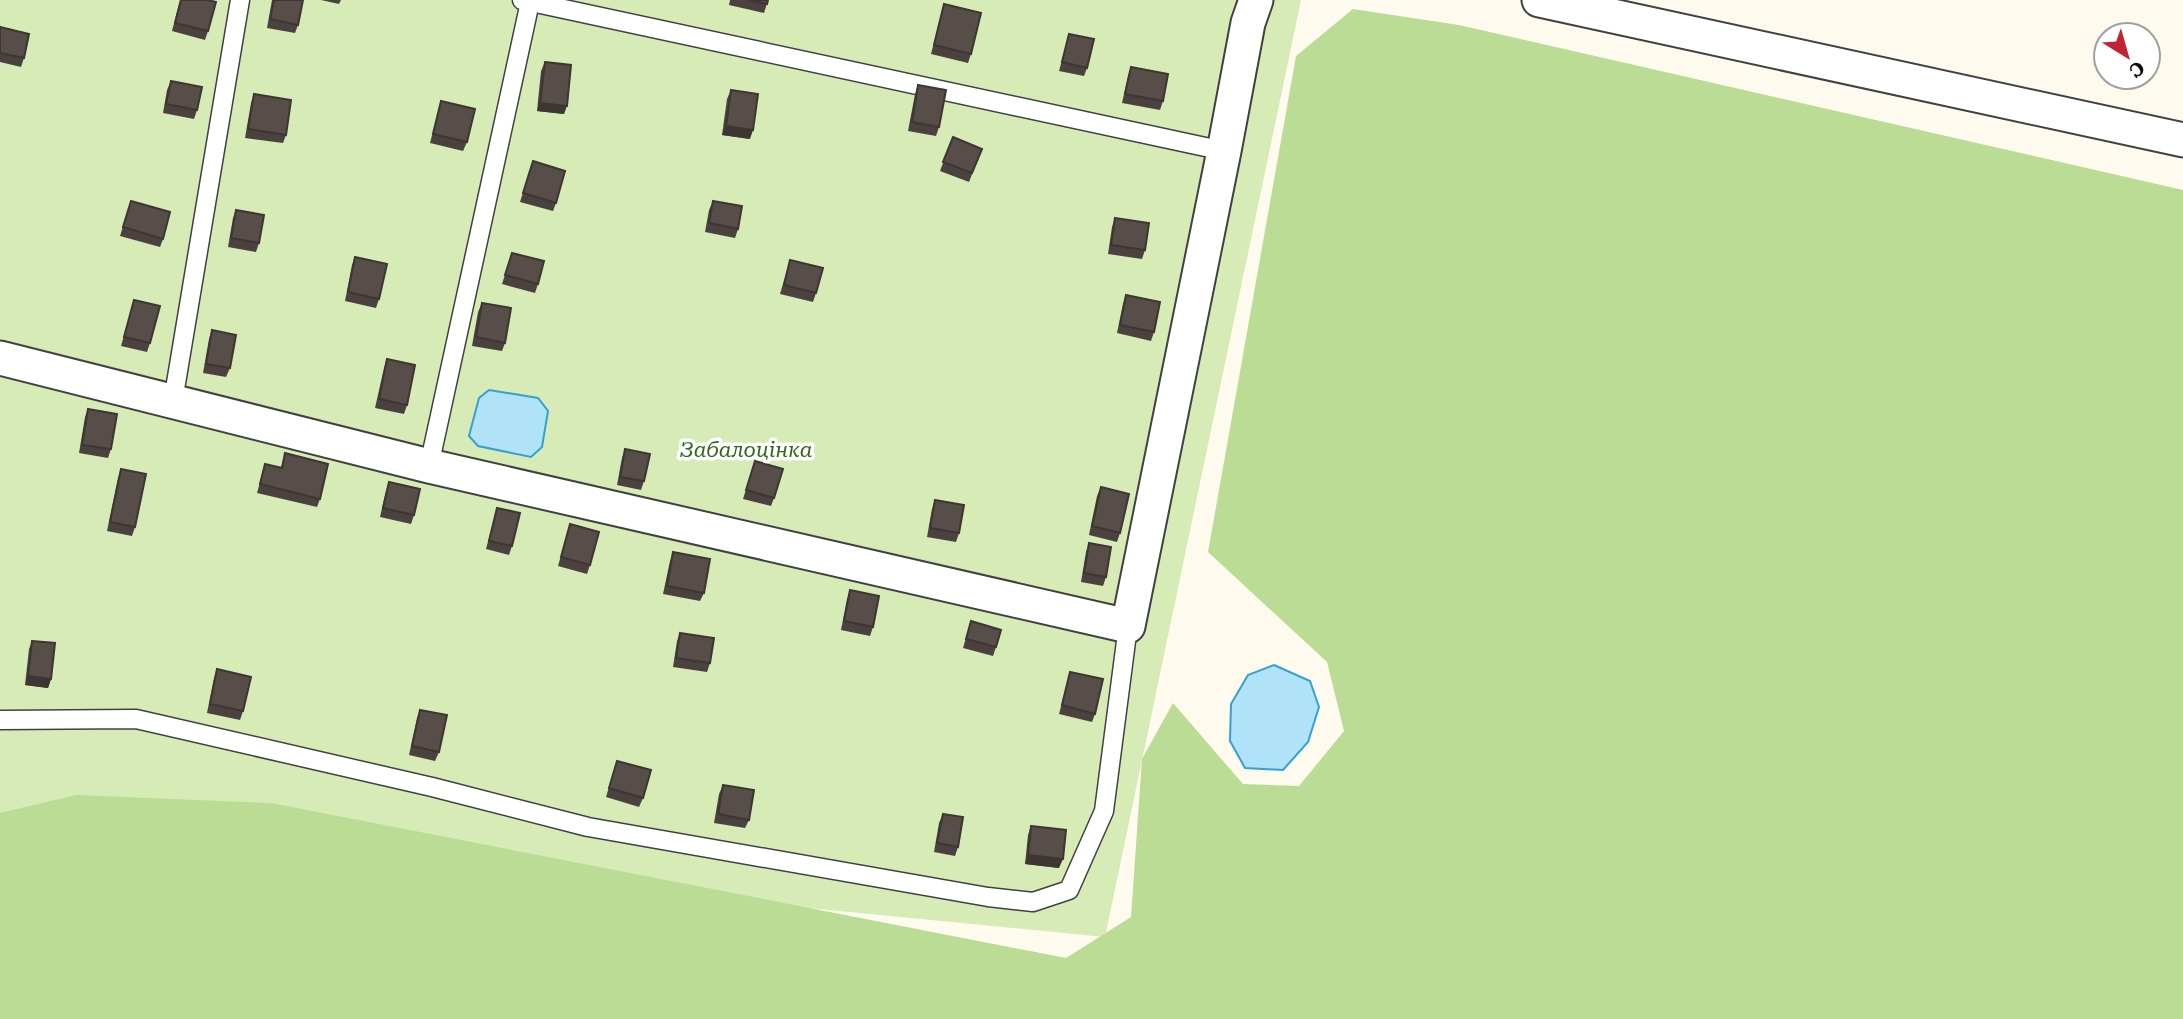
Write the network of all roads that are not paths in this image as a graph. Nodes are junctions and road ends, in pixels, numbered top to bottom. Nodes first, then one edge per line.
1 (240, 0) edge
2 (1256, 0) edge
3 (1539, 0) edge
4 (526, 1) edge
5 (2183, 140) edge
6 (1224, 151) junction
7 (0, 358) edge
8 (173, 401) junction
9 (429, 466) junction
10 (1128, 626) junction
11 (0, 720) edge

1 - 8 lane
2 - 6 street
3 - 5 street
4 - 6 lane
4 - 9 lane
6 - 10 street
7 - 8 street
8 - 9 street
9 - 10 street
10 - 11 lane

